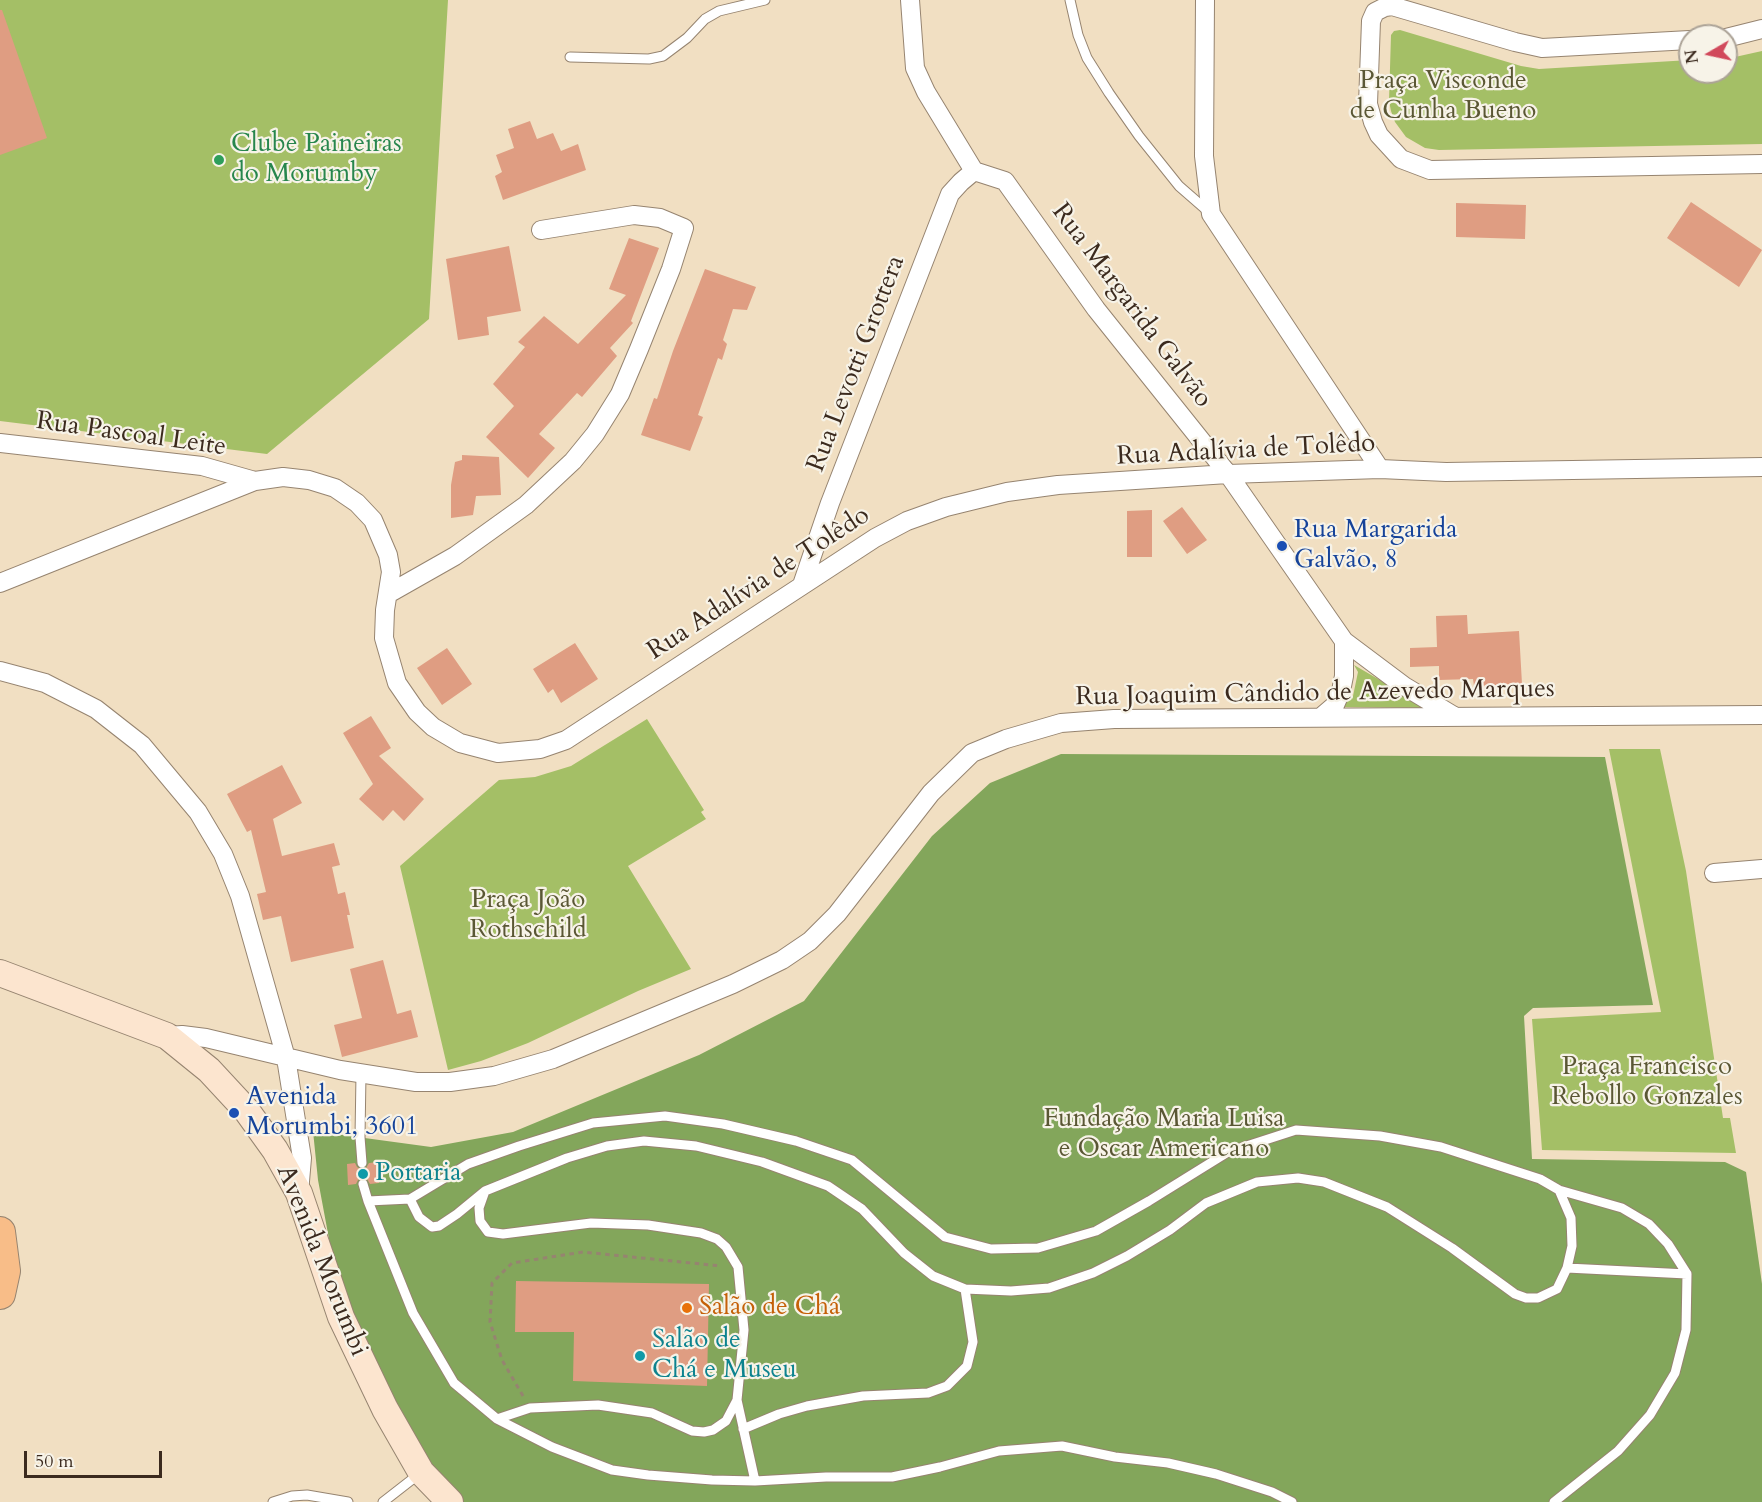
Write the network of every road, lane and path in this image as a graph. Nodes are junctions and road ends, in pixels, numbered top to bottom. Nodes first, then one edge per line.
1 (765, 0) edge
2 (910, 0) edge
3 (1070, 0) edge
4 (1205, 0) edge
5 (1392, 3) edge
6 (1762, 29) edge
7 (1738, 35) edge
8 (1678, 41) edge
9 (570, 57) dead end
10 (1762, 164) edge
11 (974, 171) junction
12 (1211, 214) junction
13 (541, 230) dead end
14 (0, 443) edge
15 (1762, 467) edge
16 (1380, 470) junction
17 (1228, 474) junction
18 (255, 481) junction
19 (0, 583) edge
20 (802, 585) junction
21 (388, 594) junction
22 (1344, 641) junction
23 (0, 671) edge
24 (1762, 715) edge
25 (1321, 717) junction
26 (1456, 717) junction
27 (1762, 869) edge
28 (1714, 873) dead end
29 (0, 973) edge
30 (167, 1036) junction
31 (286, 1058) junction
32 (361, 1074) junction
33 (362, 1163) dead end
34 (363, 1184) dead end
35 (1559, 1190) junction
36 (485, 1191) junction
37 (299, 1193) junction
38 (410, 1199) junction
39 (368, 1201) junction
40 (0, 1232) edge
41 (738, 1267) junction
42 (1567, 1268) junction
43 (1688, 1274) junction
44 (965, 1289) junction
45 (0, 1294) edge
46 (737, 1400) junction
47 (530, 1408) junction
48 (497, 1419) junction
49 (743, 1429) junction
50 (421, 1472) junction
51 (754, 1480) junction
52 (273, 1502) edge
53 (348, 1502) edge
54 (383, 1502) edge
55 (450, 1502) edge
56 (1292, 1502) edge
57 (1554, 1502) edge

1 - 9 lane
2 - 11 street
3 - 12 lane
4 - 12 street
5 - 8 street
5 - 10 street
6 - 7 street
11 - 17 street, Rua Margarida Galvão
11 - 20 street, Rua Levotti Grottera
12 - 16 street
13 - 21 street
14 - 18 street, Rua Pascoal Leite
15 - 16 street, Rua Adalívia de Tolêdo
16 - 17 street, Rua Adalívia de Tolêdo
17 - 20 street, Rua Adalívia de Tolêdo
17 - 22 street, Rua Margarida Galvão
18 - 19 street, Rua Adalívia de Tolêdo
18 - 21 street, Rua Adalívia de Tolêdo
20 - 21 street, Rua Adalívia de Tolêdo
22 - 25 street
22 - 26 street, Rua Margarida Galvão
23 - 31 street
24 - 26 street, Rua Joaquim Cândido de Azevedo Marques
25 - 26 street, Rua Joaquim Cândido de Azevedo Marques
25 - 32 street, Rua Joaquim Cândido de Azevedo Marques
27 - 28 street
29 - 30 main road, Avenida Morumbi
30 - 31 street, Rua Joaquim Cândido de Azevedo Marques
30 - 37 main road, Avenida Morumbi
31 - 32 street, Rua Joaquim Cândido de Azevedo Marques
31 - 37 street
32 - 33 lane
34 - 39 lane
35 - 38 lane
35 - 42 lane
35 - 43 lane
36 - 38 lane
36 - 41 lane
36 - 44 lane
37 - 50 main road, Avenida Morumbi
38 - 39 lane
39 - 48 lane
40 - 45 main road
41 - 46 lane
41 - 47 path
42 - 43 lane
42 - 44 lane
43 - 57 lane
44 - 49 lane
46 - 47 lane
46 - 49 lane
47 - 48 lane
48 - 51 lane
49 - 51 lane
50 - 54 lane
50 - 55 main road, Avenida Morumbi
51 - 56 lane
52 - 53 lane

